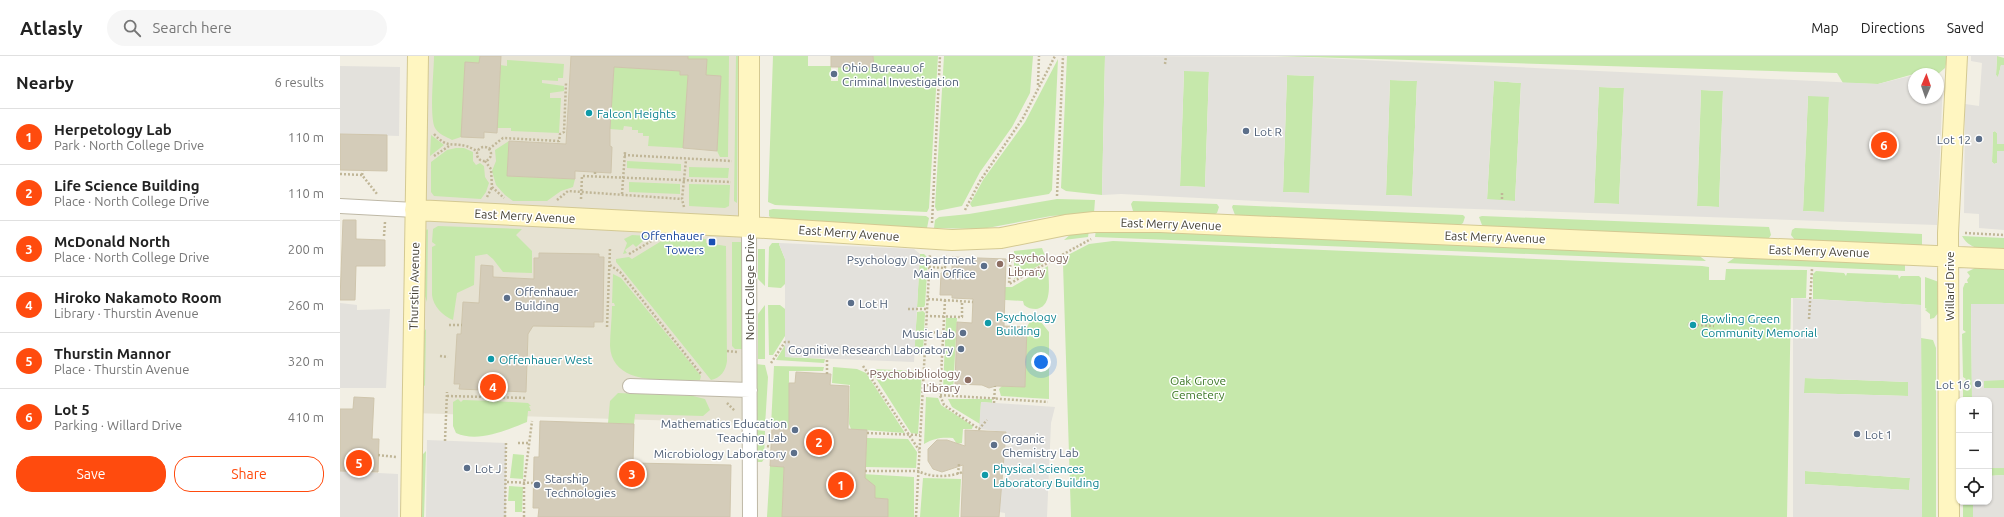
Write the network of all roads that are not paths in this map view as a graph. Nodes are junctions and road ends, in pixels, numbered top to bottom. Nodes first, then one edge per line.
1 (418, 56) edge
2 (749, 56) edge
3 (1956, 56) edge
4 (340, 206) edge
5 (415, 210) junction
6 (749, 227) junction
7 (1948, 256) junction
8 (2004, 259) edge
9 (630, 386) dead end
10 (750, 390) junction
11 (410, 517) edge
12 (750, 517) edge
13 (1949, 517) edge

1 - 5 street, Thurstin Avenue
2 - 6 street, North College Drive
3 - 7 street, Willard Drive
4 - 5 street, East Merry Avenue
5 - 6 street, East Merry Avenue
5 - 11 street, Thurstin Avenue
6 - 7 street, East Merry Avenue
6 - 10 street, North College Drive
7 - 8 street, East Merry Avenue
7 - 13 street, Willard Drive
9 - 10 street
10 - 12 street, North College Drive

